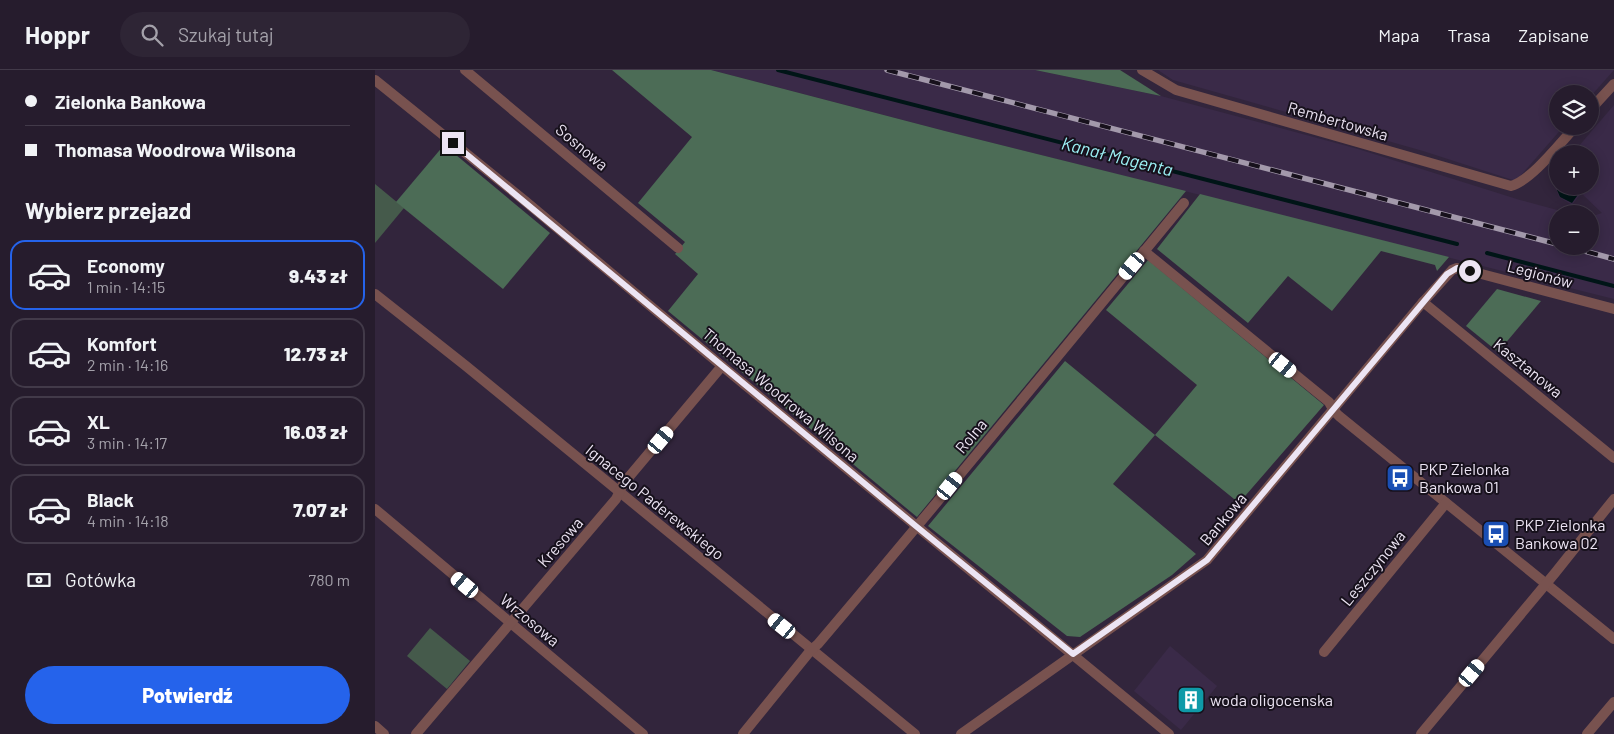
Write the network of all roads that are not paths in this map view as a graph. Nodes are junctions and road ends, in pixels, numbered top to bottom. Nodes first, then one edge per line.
1 (465, 70) edge
2 (1142, 70) edge
3 (375, 80) edge
4 (1614, 84) edge
5 (1599, 100) edge
6 (1567, 135) edge
7 (1184, 202) dead end
8 (678, 248) dead end
9 (1144, 252) junction
10 (1457, 268) joint
11 (375, 294) edge
12 (1423, 302) junction
13 (1614, 309) edge
14 (722, 366) junction
15 (1334, 411) junction
16 (1614, 458) edge
17 (620, 492) junction
18 (1614, 500) edge
19 (1446, 503) junction
20 (375, 509) edge
21 (917, 527) junction
22 (1546, 584) junction
23 (511, 622) junction
24 (1614, 639) edge
25 (811, 650) junction
26 (1324, 652) dead end
27 (1073, 654) junction
28 (1614, 702) edge
29 (375, 726) edge
30 (384, 734) edge
31 (416, 734) edge
32 (643, 734) edge
33 (743, 734) edge
34 (915, 734) edge
35 (961, 734) edge
36 (1169, 734) edge
37 (1421, 734) edge
38 (1587, 734) edge

1 - 8 street, Sosnowa
2 - 6 street, Rembertowska
3 - 14 street, Thomasa Woodrowa Wilsona
4 - 5 street
7 - 9 street, Rolna
9 - 15 street
9 - 21 street, Rolna
10 - 12 street, Bankowa
10 - 13 street, Legionów
11 - 17 street, Ignacego Paderewskiego
12 - 15 street, Bankowa
12 - 16 street, Kasztanowa
14 - 17 street, Kresowa
14 - 21 street, Thomasa Woodrowa Wilsona
15 - 19 street
15 - 27 street, Bankowa
17 - 23 street, Kresowa
17 - 25 street, Ignacego Paderewskiego
18 - 22 street
19 - 22 street
19 - 26 street, Leszczynowa
20 - 23 street, Wrzosowa
21 - 25 street, Rolna
21 - 27 street, Thomasa Woodrowa Wilsona
22 - 24 street
22 - 37 street
23 - 31 street, Kresowa
23 - 32 street, Wrzosowa
25 - 33 street, Rolna
25 - 34 street, Ignacego Paderewskiego
27 - 35 street, Bankowa
27 - 36 street, Thomasa Woodrowa Wilsona
28 - 38 street
29 - 30 street

